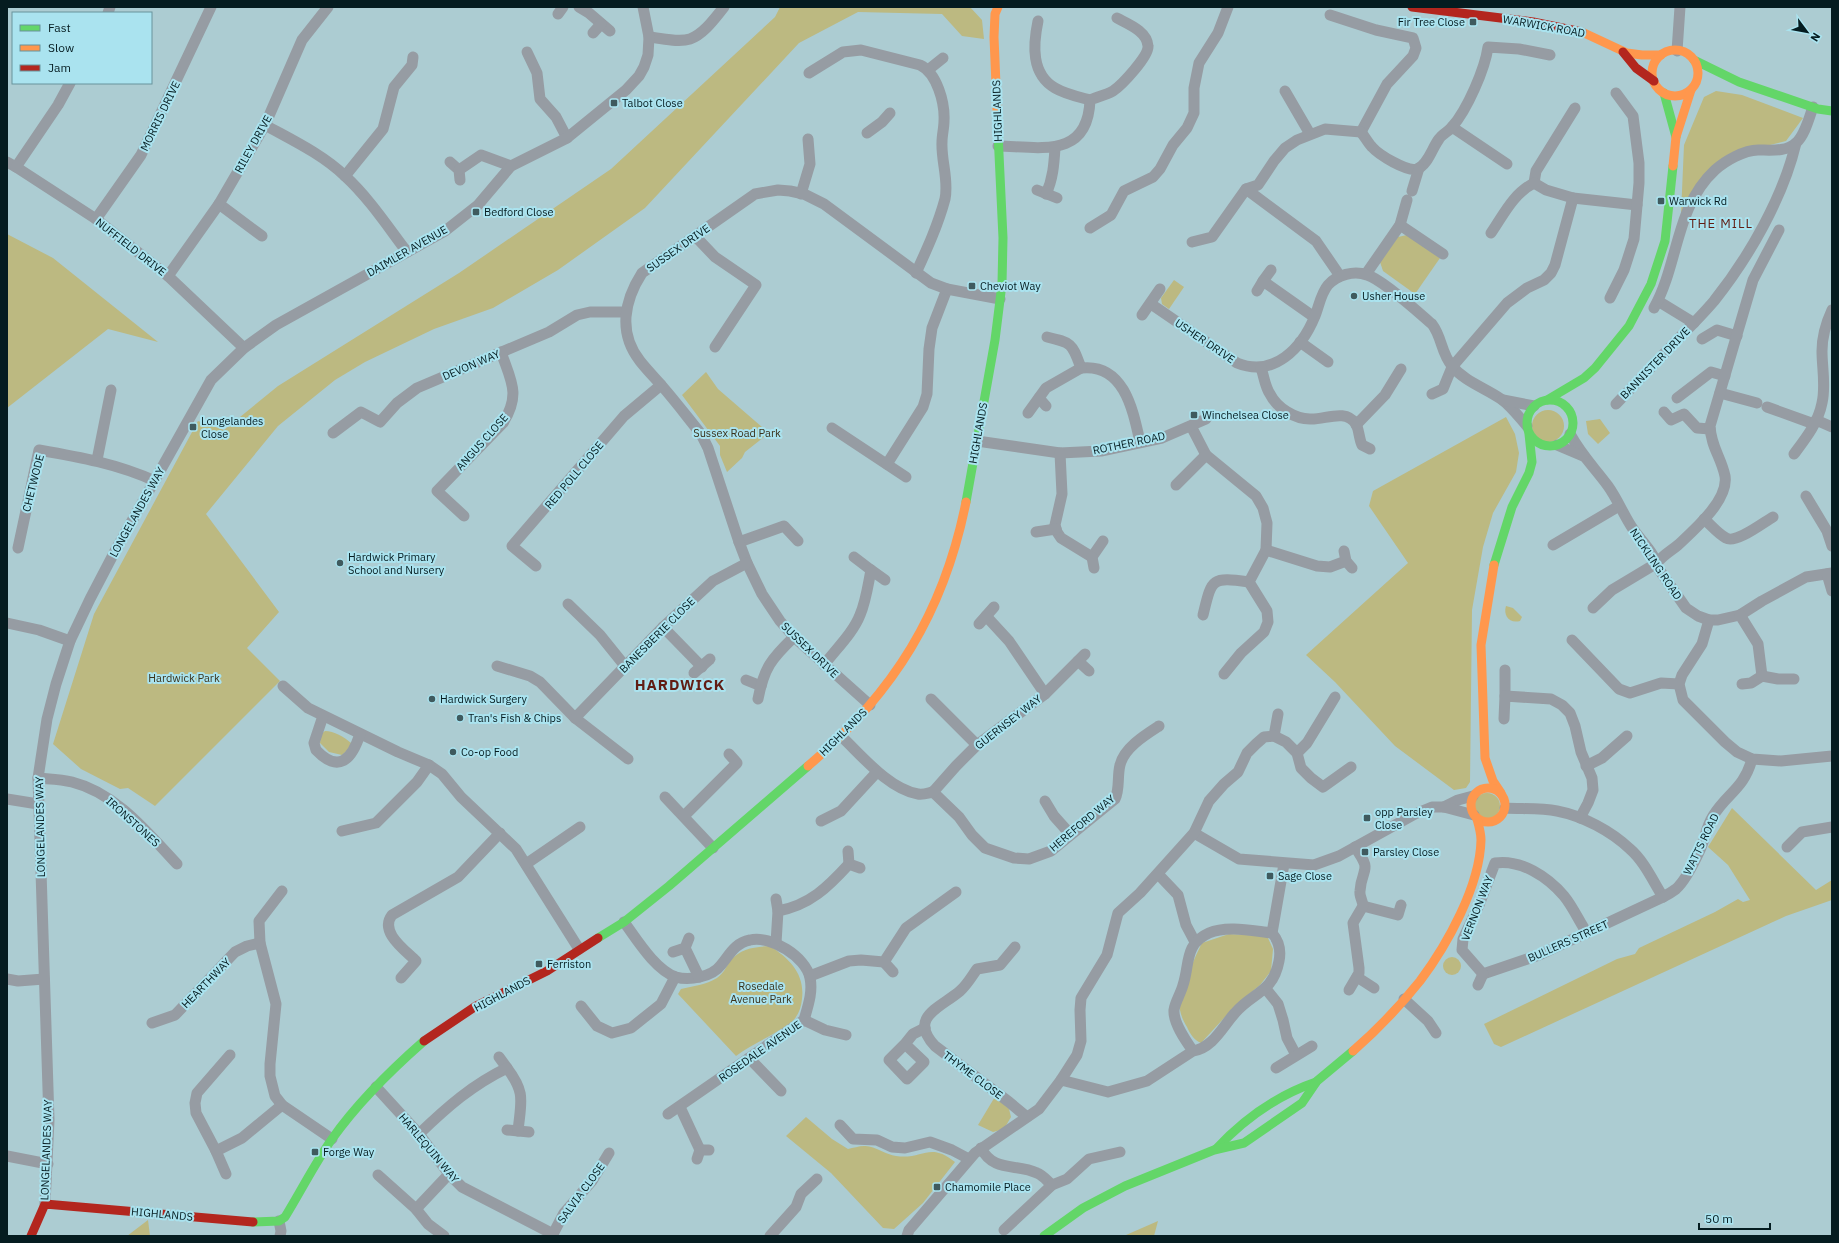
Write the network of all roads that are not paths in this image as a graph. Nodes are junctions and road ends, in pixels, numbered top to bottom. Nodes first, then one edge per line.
1 (211, 7) edge
2 (328, 7) edge
3 (579, 7) edge
4 (643, 7) edge
5 (724, 7) edge
6 (1228, 7) edge
7 (1412, 7) edge
8 (1680, 7) edge
9 (994, 9) edge
10 (1330, 15) dead end
11 (1118, 18) dead end
12 (1038, 21) dead end
13 (601, 24) junction
14 (610, 31) dead end
15 (593, 33) dead end
16 (649, 37) junction
17 (1677, 51) junction
18 (527, 52) dead end
19 (1623, 52) junction
20 (1550, 55) dead end
21 (1661, 55) junction
22 (413, 57) dead end
23 (943, 58) dead end
24 (1694, 60) junction
25 (928, 70) junction
26 (809, 73) dead end
27 (1654, 81) junction
28 (1697, 82) junction
29 (1738, 82) junction
30 (69, 84) edge
31 (1691, 90) junction
32 (1285, 91) dead end
33 (1664, 93) junction
34 (1616, 94) dead end
35 (1090, 100) junction
36 (1813, 107) junction
37 (1574, 108) dead end
38 (1832, 111) edge
39 (890, 113) dead end
40 (265, 125) junction
41 (1452, 127) junction
42 (1361, 132) junction
43 (868, 133) dead end
44 (1310, 134) junction
45 (1676, 137) junction
46 (567, 138) junction
47 (808, 139) dead end
48 (1796, 143) junction
49 (998, 146) junction
50 (1055, 148) junction
51 (450, 162) dead end
52 (1507, 164) dead end
53 (12, 165) edge
54 (511, 166) junction
55 (1419, 168) junction
56 (345, 176) junction
57 (1534, 183) junction
58 (1246, 189) junction
59 (801, 194) junction
60 (1057, 198) dead end
61 (1572, 198) junction
62 (219, 204) junction
63 (1637, 205) junction
64 (96, 219) junction
65 (1400, 225) junction
66 (1090, 228) dead end
67 (1779, 230) dead end
68 (1491, 233) dead end
69 (262, 236) dead end
70 (696, 237) junction
71 (1192, 242) dead end
72 (407, 252) junction
73 (1443, 254) dead end
74 (1270, 270) dead end
75 (916, 273) junction
76 (1366, 274) junction
77 (168, 276) junction
78 (1340, 276) junction
79 (947, 289) junction
80 (1160, 289) dead end
81 (1610, 298) dead end
82 (1000, 299) junction
83 (1151, 304) junction
84 (1832, 310) edge
85 (626, 312) junction
86 (1142, 315) dead end
87 (1314, 317) junction
88 (1694, 323) junction
89 (1828, 334) edge
90 (1736, 336) junction
91 (1047, 337) dead end
92 (1702, 339) dead end
93 (1300, 342) junction
94 (715, 347) dead end
95 (244, 348) junction
96 (501, 352) junction
97 (1328, 362) dead end
98 (1452, 366) junction
99 (1081, 368) junction
100 (1261, 368) junction
101 (1401, 369) dead end
102 (1725, 376) junction
103 (1584, 378) junction
104 (661, 385) junction
105 (111, 390) dead end
106 (1720, 393) junction
107 (1432, 394) dead end
108 (1677, 398) dead end
109 (1501, 399) junction
110 (1547, 400) junction
111 (1616, 404) dead end
112 (1534, 406) junction
113 (1664, 412) dead end
114 (1028, 413) dead end
115 (1572, 416) junction
116 (1206, 419) dead end
117 (1815, 422) junction
118 (1356, 425) junction
119 (1191, 426) junction
120 (1832, 427) edge
121 (832, 428) dead end
122 (1710, 429) junction
123 (1528, 430) junction
124 (333, 433) dead end
125 (1570, 434) junction
126 (977, 441) junction
127 (1140, 442) junction
128 (1556, 446) junction
129 (1370, 449) dead end
130 (1060, 453) junction
131 (1794, 454) dead end
132 (1206, 455) junction
133 (1583, 456) junction
134 (97, 460) junction
135 (887, 464) junction
136 (1529, 473) junction
137 (906, 477) dead end
138 (155, 481) junction
139 (1176, 485) dead end
140 (1806, 496) dead end
141 (1619, 506) junction
142 (464, 516) dead end
143 (1773, 516) dead end
144 (1704, 519) junction
145 (1056, 529) junction
146 (1036, 532) dead end
147 (798, 541) dead end
148 (1103, 541) dead end
149 (739, 542) junction
150 (1553, 545) dead end
151 (1832, 546) edge
152 (18, 548) dead end
153 (1266, 550) junction
154 (1092, 557) junction
155 (854, 558) dead end
156 (1347, 560) dead end
157 (747, 563) junction
158 (1657, 563) junction
159 (536, 566) dead end
160 (1094, 568) dead end
161 (871, 570) junction
162 (1830, 573) edge
163 (885, 580) dead end
164 (1249, 582) junction
165 (1832, 591) edge
166 (568, 604) dead end
167 (994, 608) dead end
168 (1593, 608) dead end
169 (1203, 615) dead end
170 (1740, 615) junction
171 (1709, 620) junction
172 (7, 623) edge
173 (663, 627) junction
174 (794, 637) junction
175 (1572, 640) dead end
176 (70, 641) junction
177 (824, 665) junction
178 (497, 666) dead end
179 (625, 666) junction
180 (702, 666) dead end
181 (1505, 670) dead end
182 (1088, 671) dead end
183 (1224, 674) dead end
184 (1762, 676) junction
185 (1794, 679) dead end
186 (746, 680) dead end
187 (1679, 684) junction
188 (1742, 684) dead end
189 (283, 686) dead end
190 (761, 686) junction
191 (1045, 694) junction
192 (1505, 696) junction
193 (1335, 697) dead end
194 (758, 699) dead end
195 (931, 699) dead end
196 (870, 705) junction
197 (1278, 714) dead end
198 (323, 716) junction
199 (575, 718) junction
200 (1504, 720) dead end
201 (1159, 726) dead end
202 (360, 734) junction
203 (1274, 736) junction
204 (1627, 736) dead end
205 (842, 737) junction
206 (977, 745) junction
207 (1297, 752) junction
208 (729, 754) dead end
209 (1832, 756) edge
210 (1485, 758) junction
211 (628, 759) dead end
212 (1752, 759) junction
213 (429, 765) junction
214 (1586, 766) junction
215 (1351, 767) dead end
216 (877, 772) junction
217 (38, 778) junction
218 (933, 792) junction
219 (1501, 793) junction
220 (1474, 794) junction
221 (665, 797) dead end
222 (7, 799) edge
223 (1045, 801) dead end
224 (38, 804) junction
225 (1444, 807) junction
226 (1503, 812) junction
227 (684, 816) junction
228 (1476, 817) junction
229 (1580, 818) junction
230 (821, 822) dead end
231 (580, 827) dead end
232 (1832, 828) edge
233 (342, 831) dead end
234 (500, 833) junction
235 (1194, 833) junction
236 (1070, 834) junction
237 (1356, 847) junction
238 (1787, 847) dead end
239 (714, 848) junction
240 (848, 851) dead end
241 (1480, 855) junction
242 (177, 864) dead end
243 (526, 864) junction
244 (1284, 864) junction
245 (1158, 874) junction
246 (282, 891) dead end
247 (956, 892) dead end
248 (1663, 897) junction
249 (776, 899) dead end
250 (1401, 905) dead end
251 (1363, 906) junction
252 (778, 911) junction
253 (624, 922) junction
254 (1272, 933) junction
255 (1587, 933) junction
256 (1195, 942) junction
257 (260, 943) junction
258 (776, 943) junction
259 (1015, 947) dead end
260 (579, 949) junction
261 (673, 952) dead end
262 (884, 962) junction
263 (893, 972) dead end
264 (1483, 974) junction
265 (810, 976) junction
266 (675, 977) junction
267 (699, 977) junction
268 (1356, 977) junction
269 (401, 978) dead end
270 (7, 979) edge
271 (44, 979) junction
272 (1478, 985) dead end
273 (1374, 988) dead end
274 (1266, 989) junction
275 (1349, 990) dead end
276 (1404, 999) junction
277 (581, 1006) dead end
278 (804, 1020) junction
279 (152, 1023) dead end
280 (925, 1028) junction
281 (1436, 1033) dead end
282 (846, 1035) dead end
283 (905, 1044) dead end
284 (1312, 1046) dead end
285 (1193, 1051) junction
286 (230, 1055) dead end
287 (1296, 1055) junction
288 (499, 1057) dead end
289 (749, 1058) junction
290 (507, 1068) junction
291 (1276, 1068) dead end
292 (1060, 1080) junction
293 (1316, 1082) junction
294 (376, 1087) junction
295 (781, 1090) dead end
296 (282, 1105) junction
297 (680, 1108) junction
298 (668, 1114) dead end
299 (1027, 1117) junction
300 (840, 1125) dead end
301 (518, 1131) dead end
302 (419, 1134) junction
303 (332, 1139) junction
304 (982, 1148) junction
305 (1216, 1149) junction
306 (216, 1150) junction
307 (609, 1152) dead end
308 (1120, 1152) dead end
309 (702, 1153) dead end
310 (7, 1156) edge
311 (969, 1159) junction
312 (48, 1164) junction
313 (226, 1174) dead end
314 (449, 1174) junction
315 (378, 1175) dead end
316 (817, 1179) dead end
317 (1052, 1185) junction
318 (45, 1204) junction
319 (416, 1209) junction
320 (279, 1221) junction
321 (1004, 1230) dead end
322 (552, 1235) edge
323 (31, 1236) edge
324 (280, 1236) edge
325 (444, 1236) edge
326 (770, 1236) edge
327 (907, 1236) edge
328 (1044, 1236) edge

1 - 64 street, MORRIS DRIVE
2 - 40 street, RILEY DRIVE
3 - 13 street
4 - 16 street
5 - 16 street
6 - 66 street
7 - 19 street, WARWICK ROAD
8 - 17 street
9 - 49 street, HIGHLANDS
10 - 42 street
11 - 35 street
12 - 35 street
13 - 14 street
13 - 15 street
16 - 46 street, DAIMLER AVENUE
17 - 21 street
17 - 24 street
18 - 46 street
19 - 21 street, WARWICK ROAD
19 - 27 street, WARWICK ROAD
20 - 41 street
21 - 27 street
22 - 56 street
23 - 25 street
24 - 28 street
24 - 29 street
25 - 26 street
25 - 75 street
27 - 33 street
28 - 29 street
28 - 31 street
29 - 36 street
30 - 53 street
31 - 33 street
31 - 45 street
32 - 44 street
33 - 45 street
34 - 63 street
35 - 50 street
36 - 38 street
36 - 48 street, BANNISTER DRIVE
37 - 57 street
39 - 43 street
40 - 56 street
40 - 62 street, RILEY DRIVE
41 - 52 street
41 - 55 street
42 - 44 street
42 - 55 street
44 - 58 street
45 - 103 street
46 - 54 street, DAIMLER AVENUE
47 - 59 street
48 - 88 street, BANNISTER DRIVE
48 - 88 street, BANNISTER DRIVE
49 - 50 street
49 - 82 street, HIGHLANDS
50 - 60 street
51 - 54 street
53 - 64 street, NUFFIELD DRIVE
54 - 72 street, DAIMLER AVENUE
55 - 65 street
56 - 72 street
57 - 61 street
57 - 68 street
58 - 71 street
58 - 78 street
59 - 70 street, SUSSEX DRIVE
59 - 75 street, SUSSEX DRIVE
61 - 63 street
61 - 98 street
62 - 69 street
62 - 77 street, RILEY DRIVE
63 - 81 street
64 - 77 street, NUFFIELD DRIVE
65 - 73 street
65 - 76 street
67 - 90 street
70 - 85 street, SUSSEX DRIVE
70 - 94 street
72 - 95 street, DAIMLER AVENUE
74 - 87 street
75 - 79 street, SUSSEX DRIVE
76 - 78 street
76 - 98 street
77 - 95 street, NUFFIELD DRIVE
78 - 87 street
79 - 82 street, SUSSEX DRIVE
79 - 135 street
80 - 83 street
82 - 126 street, HIGHLANDS
83 - 86 street
83 - 100 street, USHER DRIVE
84 - 89 street
85 - 96 street, DEVON WAY
85 - 104 street, SUSSEX DRIVE
87 - 93 street
88 - 111 street, BANNISTER DRIVE
89 - 117 street
90 - 92 street
90 - 102 street
91 - 99 street
93 - 97 street
93 - 100 street
95 - 138 street, LONGELANDES WAY
96 - 124 street, DEVON WAY
96 - 142 street, ANGUS CLOSE
98 - 107 street
98 - 109 street
99 - 114 street
99 - 127 street
100 - 118 street
101 - 118 street
102 - 106 street
102 - 108 street
103 - 110 street
103 - 115 street
104 - 149 street, SUSSEX DRIVE
104 - 159 street, RED POLL CLOSE
105 - 134 street
106 - 117 street
106 - 122 street
109 - 112 street
109 - 123 street
110 - 112 street
110 - 115 street
112 - 123 street
113 - 122 street
115 - 125 street
116 - 119 street, ROTHER ROAD
117 - 120 street
117 - 131 street
118 - 129 street
119 - 127 street, ROTHER ROAD
119 - 132 street
121 - 135 street
122 - 144 street
123 - 128 street
123 - 136 street
125 - 128 street
125 - 133 street, NICKLING ROAD
126 - 130 street, ROTHER ROAD
126 - 196 street, HIGHLANDS
127 - 130 street, ROTHER ROAD
128 - 133 street, NICKLING ROAD
128 - 136 street
130 - 145 street
132 - 139 street
132 - 153 street
133 - 141 street, NICKLING ROAD
134 - 138 street, CHETWODE
134 - 152 street, CHETWODE
135 - 137 street
136 - 210 street
138 - 176 street, LONGELANDES WAY
140 - 151 street
141 - 150 street
141 - 158 street, NICKLING ROAD
143 - 144 street
144 - 158 street
145 - 146 street
145 - 154 street
147 - 149 street
148 - 154 street
149 - 157 street, SUSSEX DRIVE
153 - 156 street
153 - 164 street
154 - 160 street
155 - 161 street
157 - 173 street, BANESBERIE CLOSE
157 - 174 street, SUSSEX DRIVE
158 - 168 street
158 - 171 street, NICKLING ROAD
161 - 163 street
161 - 177 street
162 - 165 street
162 - 170 street
164 - 169 street
164 - 183 street
166 - 179 street
167 - 191 street
170 - 171 street
170 - 184 street
171 - 187 street
172 - 176 street
173 - 179 street, BANESBERIE CLOSE
173 - 180 street
174 - 177 street, SUSSEX DRIVE
174 - 190 street
175 - 187 street
176 - 217 street, LONGELANDES WAY
177 - 196 street, SUSSEX DRIVE
178 - 199 street
179 - 199 street, BANESBERIE CLOSE
181 - 192 street
182 - 191 street, GUERNSEY WAY
184 - 185 street
184 - 188 street
186 - 190 street
187 - 212 street
189 - 198 street
190 - 194 street
191 - 206 street, GUERNSEY WAY
192 - 200 street
192 - 214 street
193 - 207 street
195 - 206 street
196 - 205 street, HIGHLANDS
197 - 203 street
198 - 202 street
198 - 202 street
199 - 211 street
201 - 236 street, HEREFORD WAY
202 - 213 street
203 - 207 street
203 - 235 street
204 - 214 street
205 - 216 street
205 - 239 street, HIGHLANDS
206 - 218 street, GUERNSEY WAY
207 - 215 street
208 - 227 street
209 - 212 street
210 - 219 street
210 - 220 street
212 - 248 street, WATTS ROAD
213 - 233 street
213 - 234 street
214 - 229 street
216 - 218 street
216 - 230 street
217 - 224 street, LONGELANDES WAY
217 - 242 street, IRONSTONES
218 - 236 street, HEREFORD WAY
219 - 220 street
219 - 226 street
220 - 225 street
220 - 228 street
221 - 227 street
222 - 224 street
223 - 236 street
224 - 271 street, LONGELANDES WAY
225 - 228 street
225 - 237 street
226 - 228 street
226 - 229 street
226 - 241 street
227 - 239 street
228 - 241 street
229 - 248 street
231 - 243 street
232 - 238 street
234 - 243 street
234 - 269 street
235 - 244 street
235 - 245 street
237 - 244 street
237 - 251 street
239 - 253 street, HIGHLANDS
240 - 252 street
241 - 276 street
243 - 260 street
244 - 254 street
245 - 256 street
245 - 292 street
246 - 257 street
247 - 262 street
248 - 255 street, BULLERS STREET
249 - 252 street
250 - 251 street
251 - 268 street
252 - 258 street
253 - 260 street, HIGHLANDS
253 - 266 street
254 - 256 street
254 - 274 street
255 - 264 street, BULLERS STREET
255 - 264 street, VERNON WAY
256 - 285 street
257 - 279 street, HEARTHWAY
257 - 296 street
258 - 265 street
258 - 267 street
259 - 280 street
260 - 294 street, HIGHLANDS
261 - 267 street
262 - 263 street
262 - 265 street
264 - 272 street
265 - 278 street, ROSEDALE AVENUE
266 - 267 street
266 - 277 street
268 - 273 street
268 - 275 street
270 - 271 street
271 - 312 street, LONGELANDES WAY
274 - 285 street
274 - 287 street
276 - 281 street
276 - 293 street
278 - 282 street
278 - 289 street, ROSEDALE AVENUE
280 - 283 street
280 - 299 street, THYME CLOSE
284 - 287 street
285 - 292 street
286 - 306 street
287 - 291 street
288 - 290 street
289 - 295 street
289 - 297 street, ROSEDALE AVENUE
290 - 301 street
290 - 302 street
292 - 299 street
293 - 305 street
293 - 305 street
294 - 302 street, HARLEQUIN WAY
294 - 303 street, HIGHLANDS
296 - 303 street
296 - 306 street
297 - 298 street, ROSEDALE AVENUE
297 - 309 street
299 - 304 street
300 - 311 street
302 - 314 street, HARLEQUIN WAY
303 - 320 street, HIGHLANDS
304 - 311 street
304 - 317 street
305 - 328 street
306 - 313 street
307 - 322 street, SALVIA CLOSE
308 - 317 street
310 - 312 street
311 - 327 street
312 - 318 street, LONGELANDES WAY
314 - 319 street
314 - 322 street, HARLEQUIN WAY
315 - 319 street
316 - 326 street
317 - 321 street
318 - 320 street, HIGHLANDS
318 - 323 street, LONGELANDES WAY
319 - 325 street
320 - 324 street

